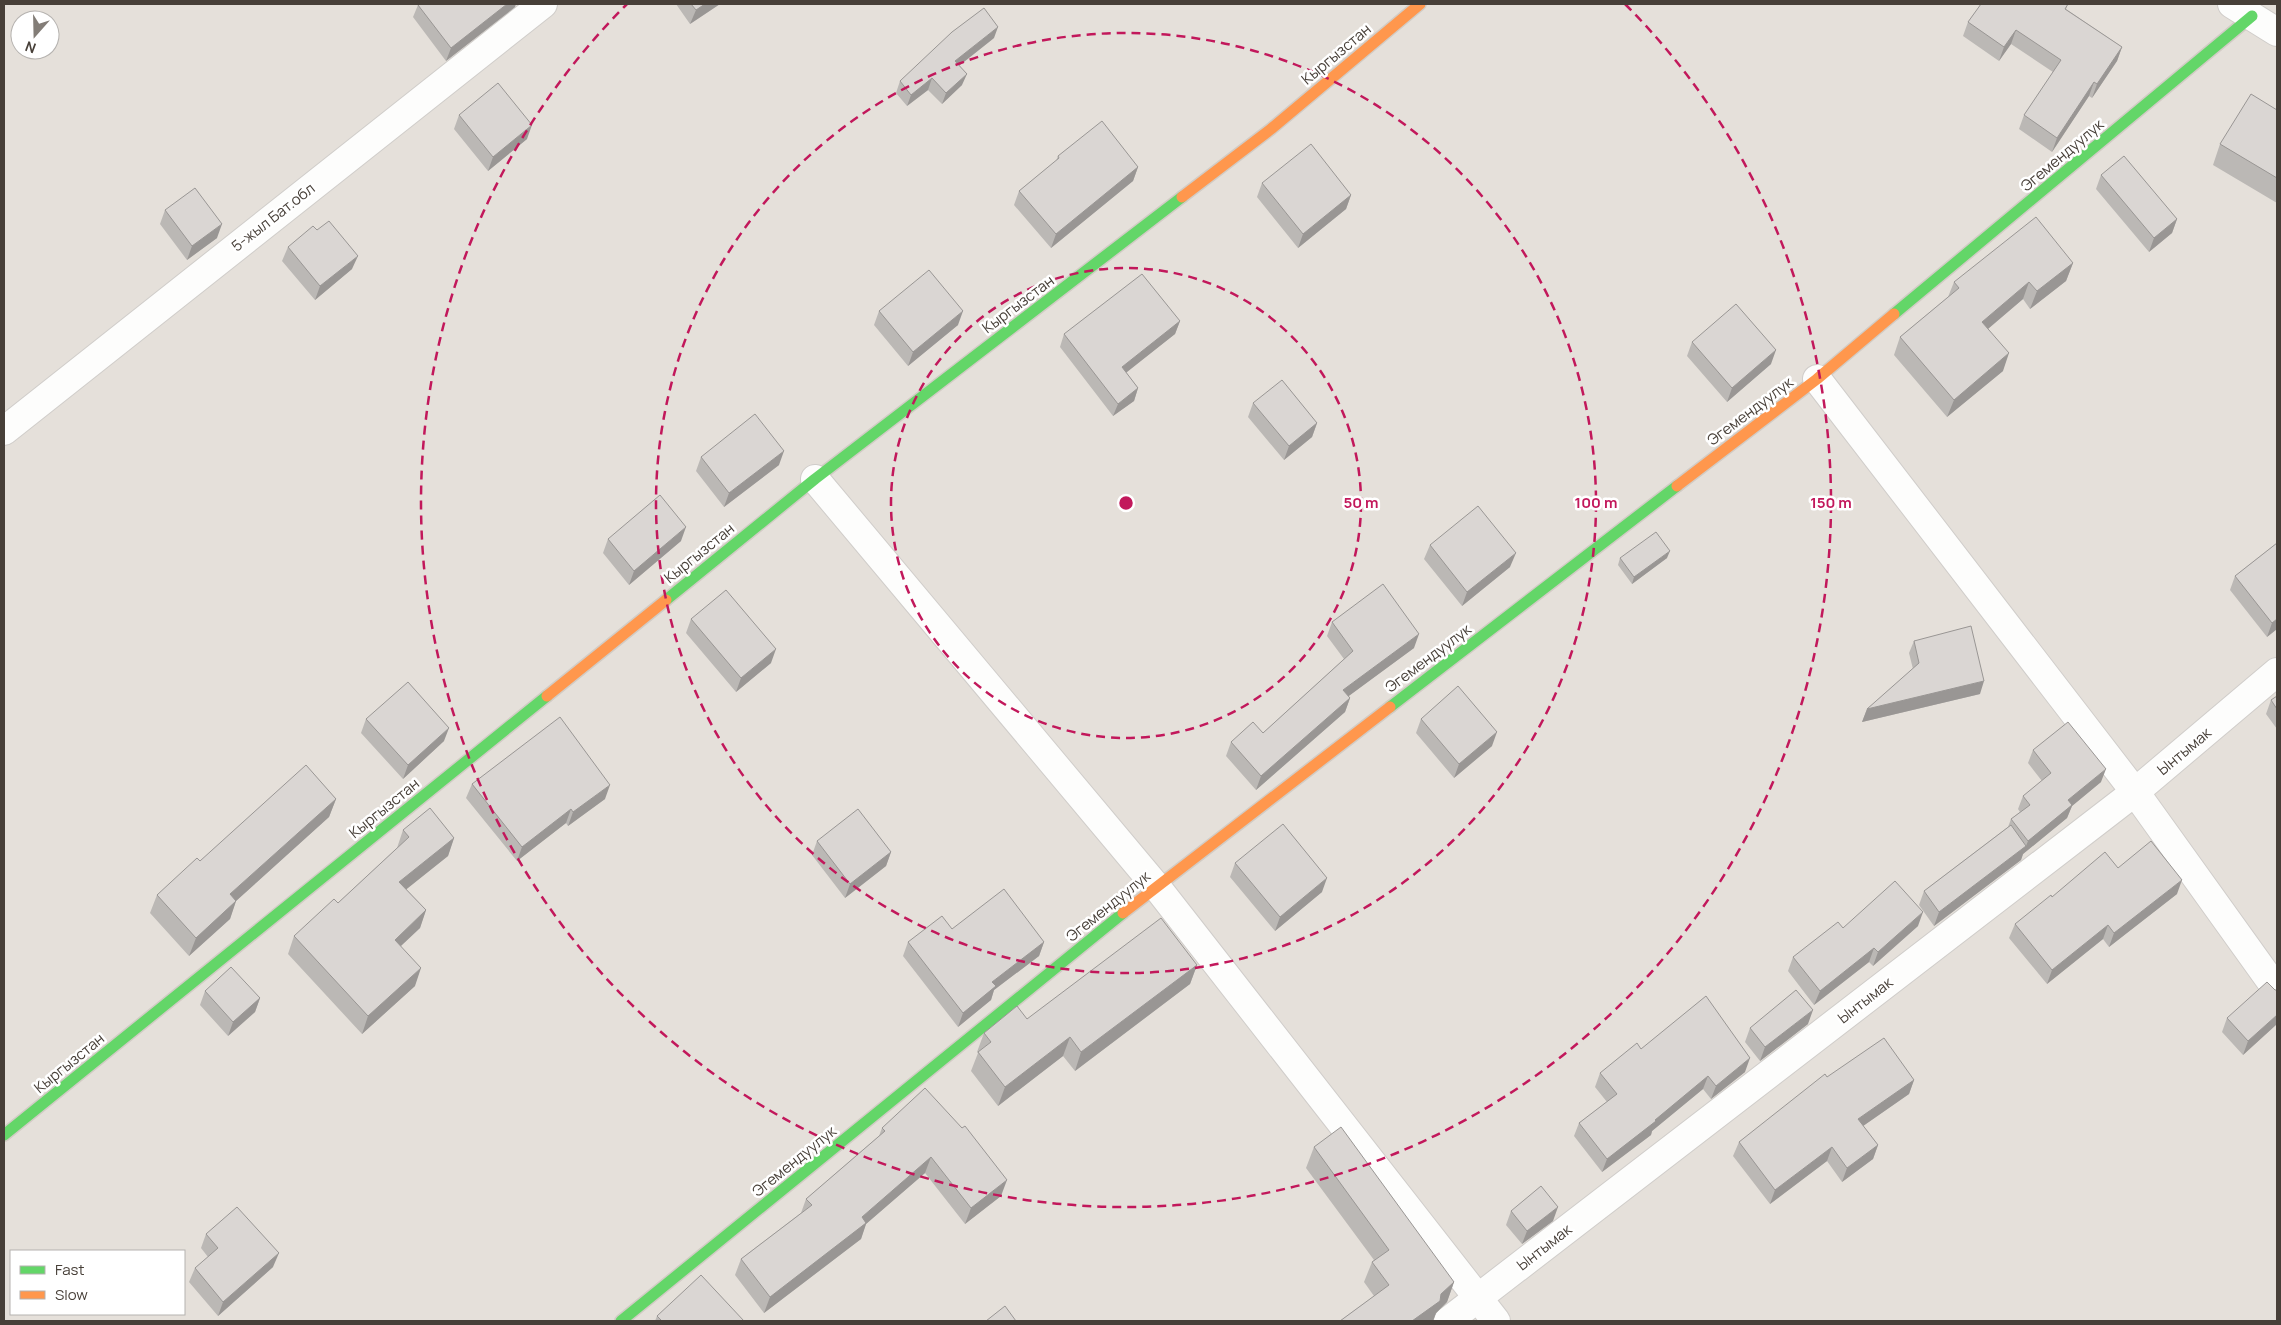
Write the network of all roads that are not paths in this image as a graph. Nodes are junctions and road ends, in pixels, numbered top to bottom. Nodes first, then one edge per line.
1 (542, 4) edge
2 (1420, 4) edge
3 (2242, 10) edge
4 (2277, 32) edge
5 (1817, 379) junction
6 (4, 431) edge
7 (815, 478) junction
8 (2277, 672) edge
9 (2135, 792) junction
10 (1156, 886) junction
11 (2277, 990) edge
12 (4, 1135) edge
13 (1478, 1298) junction
14 (621, 1321) edge
15 (1448, 1321) edge
16 (1496, 1321) edge

1 - 6 street, 5-жыл Бат.обл
2 - 7 street, Кыргызстан
3 - 4 street
3 - 5 street, Эгемендуулук
5 - 9 street
5 - 10 street, Эгемендуулук
7 - 10 street
7 - 12 street, Кыргызстан
8 - 9 street, Ынтымак
9 - 11 street
9 - 13 street, Ынтымак
10 - 13 street
10 - 14 street, Эгемендуулук
13 - 15 street, Ынтымак
13 - 16 street

